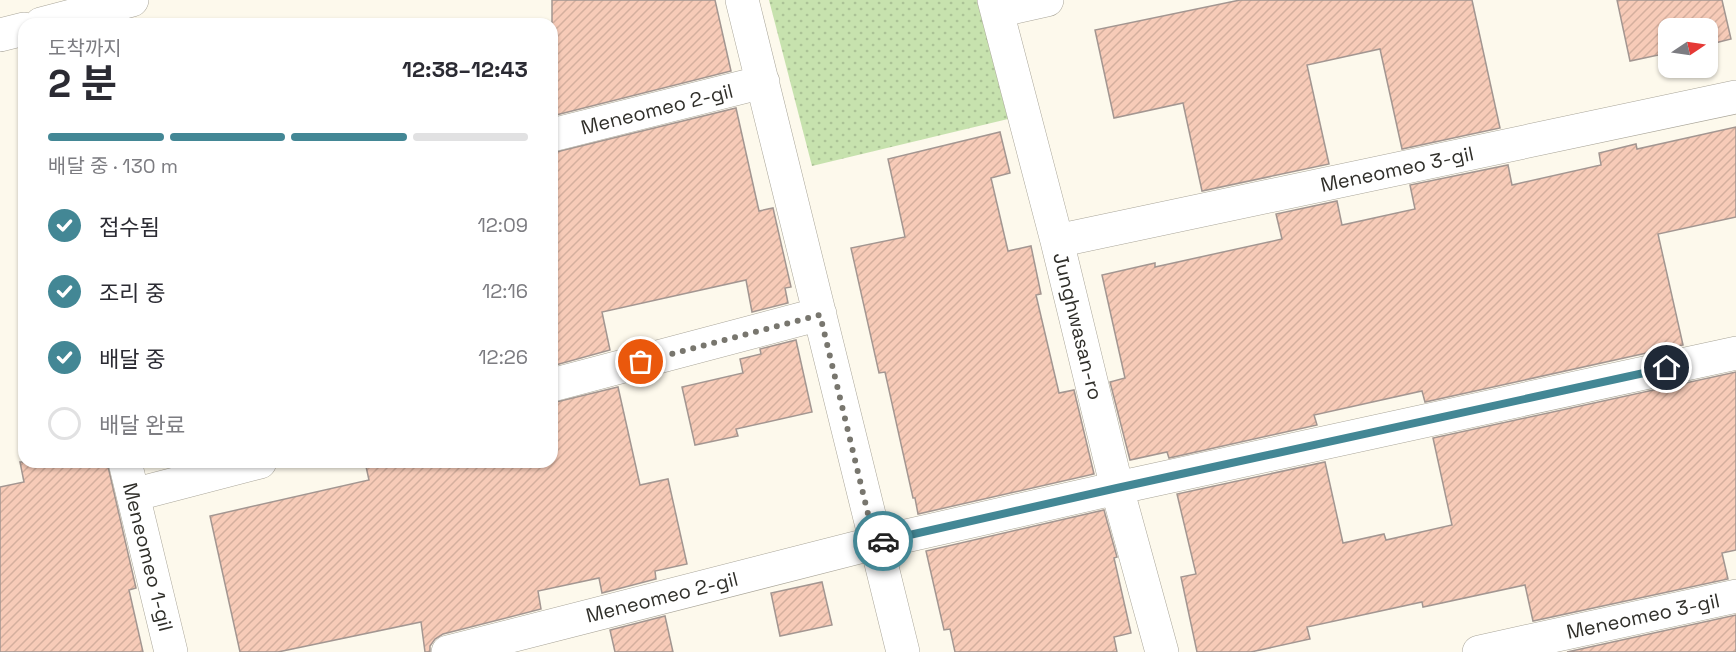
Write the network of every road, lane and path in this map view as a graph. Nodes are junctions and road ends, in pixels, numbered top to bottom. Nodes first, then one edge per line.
1 (132, 0) edge
2 (742, 0) edge
3 (1047, 0) edge
4 (996, 5) edge
5 (72, 18) edge
6 (763, 82) junction
7 (1736, 97) edge
8 (558, 133) edge
9 (1057, 241) junction
10 (820, 315) junction
11 (1736, 353) edge
12 (558, 383) edge
13 (126, 468) edge
14 (237, 468) edge
15 (1117, 488) junction
16 (133, 495) junction
17 (875, 543) junction
18 (1736, 596) edge
19 (171, 652) edge
20 (448, 652) edge
21 (903, 652) edge
22 (1162, 652) edge
23 (1479, 652) edge

1 - 5 street
2 - 6 street
3 - 4 street
4 - 9 street, Junghwasan-ro
6 - 8 street, Meneomeo 2-gil
6 - 10 street
7 - 9 street, Meneomeo 3-gil
9 - 15 street, Junghwasan-ro
10 - 12 street
10 - 17 street
11 - 15 street
13 - 16 street, Meneomeo 1-gil
14 - 16 street
15 - 17 street, Meneomeo 2-gil
15 - 22 street, Junghwasan-ro
16 - 19 street, Meneomeo 1-gil
17 - 20 street, Meneomeo 2-gil
17 - 21 street
18 - 23 street, Meneomeo 3-gil

